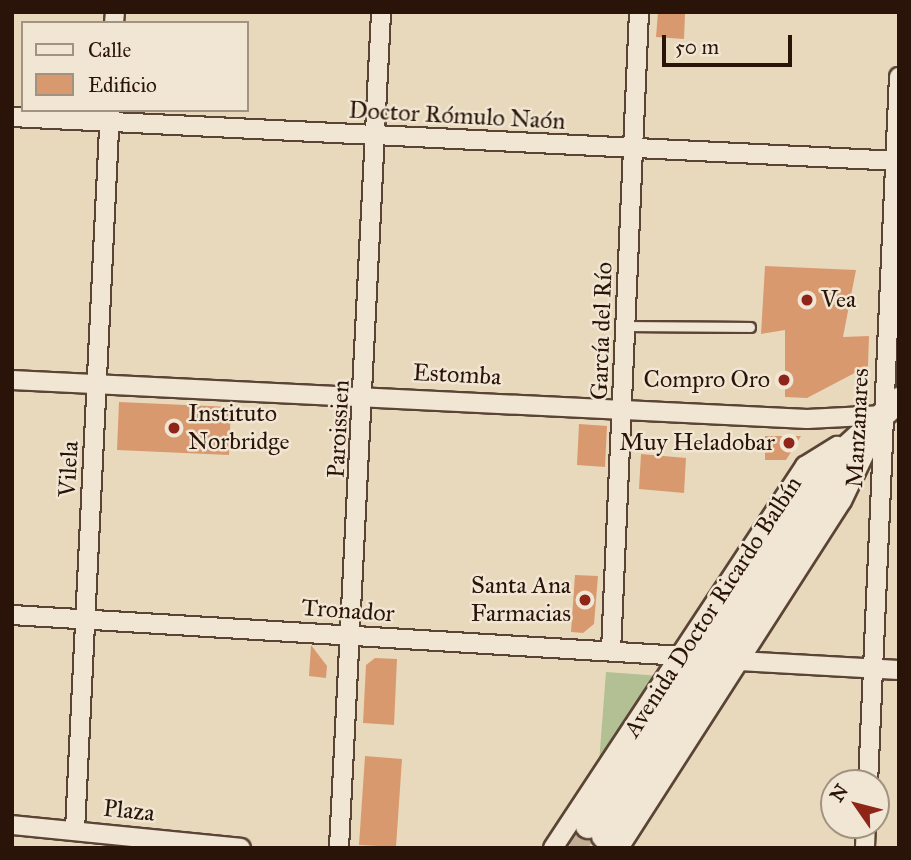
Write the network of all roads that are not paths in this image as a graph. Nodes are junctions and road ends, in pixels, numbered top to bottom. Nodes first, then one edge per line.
1 (381, 12) edge
2 (639, 12) edge
3 (899, 77) edge
4 (109, 116) edge
5 (12, 117) edge
6 (375, 137) junction
7 (635, 149) junction
8 (897, 161) edge
9 (627, 326) junction
10 (750, 327) dead end
11 (12, 380) edge
12 (97, 385) junction
13 (366, 396) junction
14 (624, 410) junction
15 (895, 410) edge
16 (12, 615) edge
17 (85, 619) junction
18 (349, 636) junction
19 (611, 652) junction
20 (682, 656) junction
21 (740, 661) junction
22 (874, 669) junction
23 (899, 670) edge
24 (869, 769) edge
25 (12, 825) edge
26 (75, 830) junction
27 (595, 834) edge
28 (241, 848) edge
29 (339, 848) edge
30 (553, 848) edge
31 (572, 848) edge

1 - 6 street, Paroissien
2 - 7 street, García del Río
3 - 8 street, Manzanares
4 - 5 street, Doctor Rómulo Naón
4 - 6 street, Doctor Rómulo Naón
4 - 12 street, Vilela
6 - 7 street, Doctor Rómulo Naón
6 - 13 street, Paroissien
7 - 8 street, Doctor Rómulo Naón
7 - 9 street, García del Río
8 - 15 street, Manzanares
9 - 10 lane
9 - 14 street, García del Río
11 - 12 street, Estomba
12 - 13 street, Estomba
12 - 17 street, Vilela
13 - 14 street, Estomba
13 - 18 street, Paroissien
14 - 15 street, Estomba
14 - 19 street, García del Río
15 - 20 street, Avenida Doctor Ricardo Balbín
15 - 21 street, Avenida Doctor Ricardo Balbín
15 - 22 street, Manzanares
15 - 27 main road
16 - 17 street, Tronador
17 - 18 street, Tronador
17 - 26 street, Vilela
18 - 19 street, Tronador
18 - 29 street, Paroissien
19 - 20 street, Tronador
20 - 27 street, Avenida Doctor Ricardo Balbín
21 - 22 street
21 - 27 street, Avenida Doctor Ricardo Balbín
22 - 23 street
22 - 24 street, Manzanares
25 - 26 street, Plaza
26 - 28 street, Plaza
27 - 30 street, Avenida Doctor Ricardo Balbín
27 - 31 street

